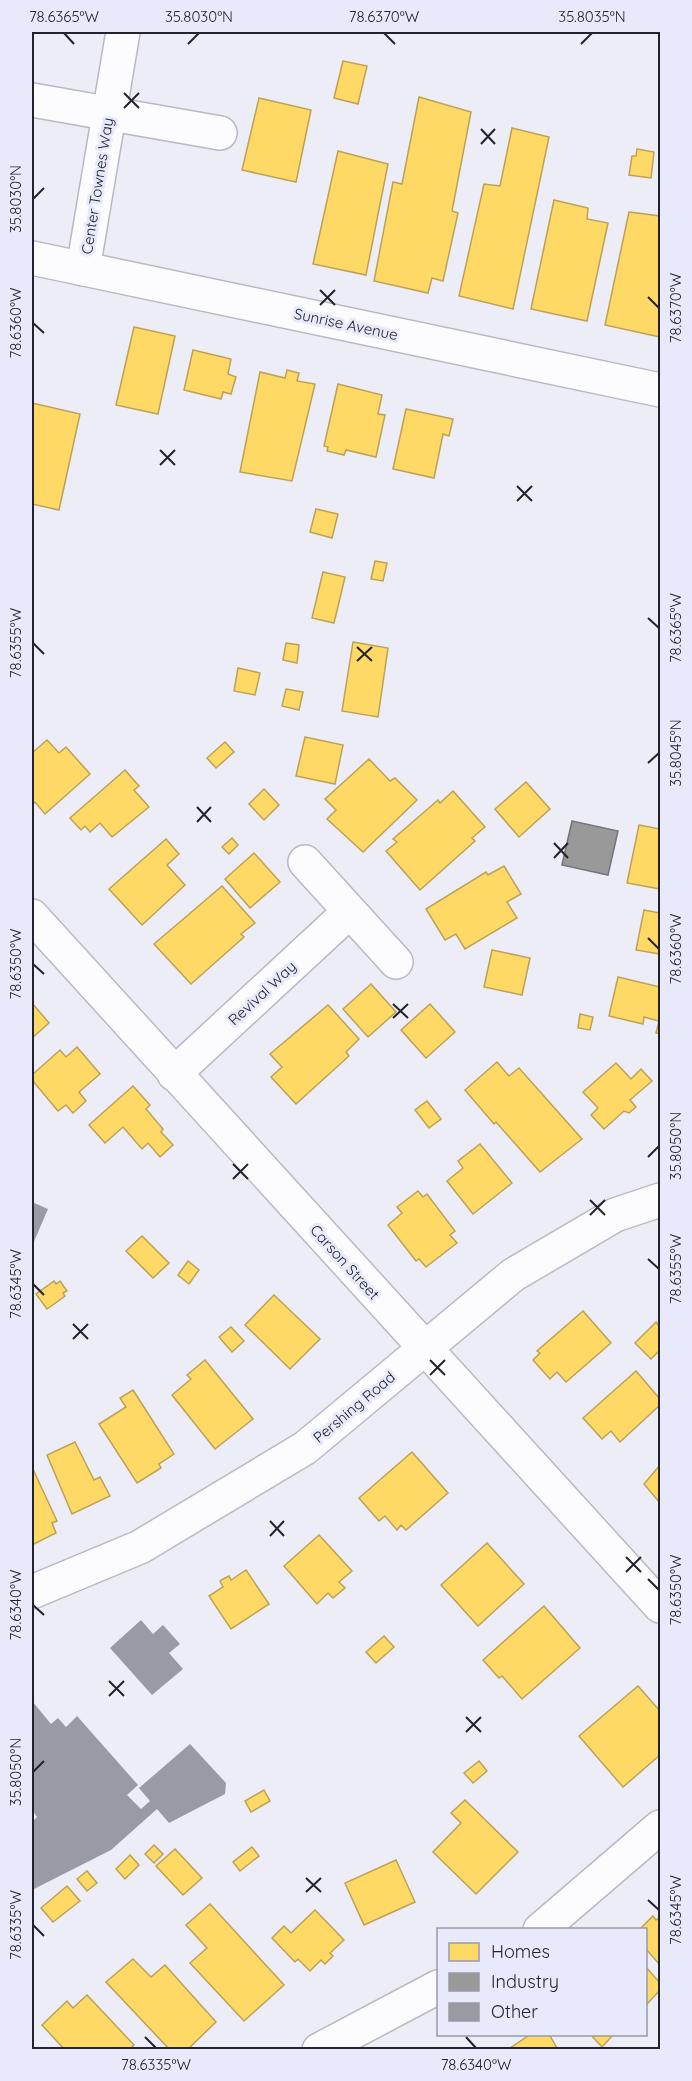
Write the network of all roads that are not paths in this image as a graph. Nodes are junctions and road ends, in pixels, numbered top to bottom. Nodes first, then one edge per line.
1 (123, 32) edge
2 (32, 100) edge
3 (109, 114) junction
4 (220, 133) dead end
5 (32, 258) edge
6 (83, 269) junction
7 (660, 390) edge
8 (305, 862) dead end
9 (349, 912) junction
10 (32, 916) edge
11 (396, 962) dead end
12 (174, 1074) junction
13 (660, 1200) edge
14 (424, 1349) junction
15 (32, 1592) edge
16 (660, 1606) edge
17 (660, 1827) edge
18 (541, 1928) edge
19 (437, 1989) edge
20 (319, 2049) edge

1 - 3 street, Center Townes Way
2 - 3 street
3 - 4 street
3 - 6 street, Center Townes Way
5 - 6 street, Sunrise Avenue
6 - 7 street, Sunrise Avenue
8 - 9 street
9 - 11 street
9 - 12 street, Revival Way
10 - 12 street, Carson Street
12 - 14 street, Carson Street
13 - 14 street, Pershing Road
14 - 15 street, Pershing Road
14 - 16 street, Carson Street
17 - 18 street
19 - 20 street

